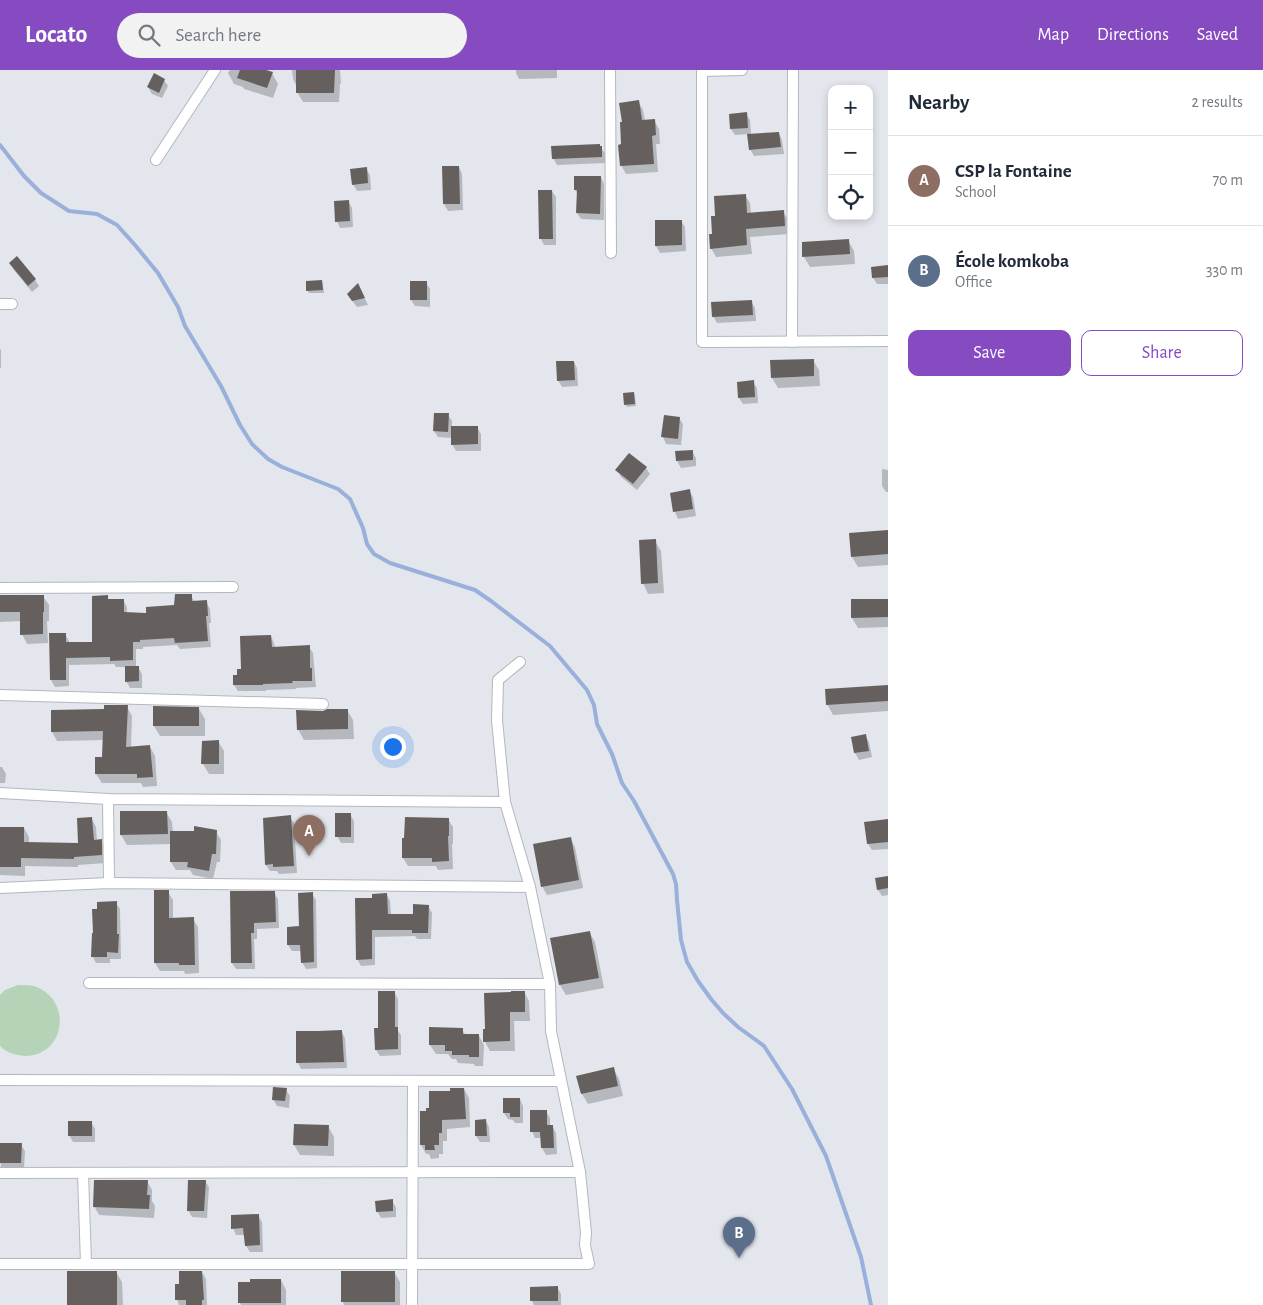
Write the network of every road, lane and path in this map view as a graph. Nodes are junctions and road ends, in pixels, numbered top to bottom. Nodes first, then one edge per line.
1 (215, 70) edge
2 (610, 70) edge
3 (702, 70) edge
4 (742, 70) edge
5 (793, 70) edge
6 (156, 160) dead end
7 (612, 253) dead end
8 (0, 304) edge
9 (12, 304) dead end
10 (888, 341) edge
11 (792, 342) junction
12 (234, 587) dead end
13 (0, 588) edge
14 (520, 662) dead end
15 (0, 695) edge
16 (323, 704) dead end
17 (0, 793) edge
18 (108, 799) junction
19 (505, 802) junction
20 (108, 883) junction
21 (530, 887) junction
22 (0, 888) edge
23 (89, 983) dead end
24 (550, 984) junction
25 (0, 1080) edge
26 (413, 1081) junction
27 (561, 1081) junction
28 (413, 1172) junction
29 (580, 1172) junction
30 (0, 1173) edge
31 (83, 1173) junction
32 (0, 1264) edge
33 (86, 1264) junction
34 (413, 1264) junction
35 (412, 1305) edge

1 - 6 street
2 - 7 street
3 - 4 street
3 - 11 street
5 - 11 street
8 - 9 street
10 - 11 street
12 - 13 street
14 - 19 street
15 - 16 street
17 - 18 street
18 - 19 street
18 - 20 street
19 - 21 street
20 - 21 street
20 - 22 street
21 - 24 street
23 - 24 street
24 - 27 street
25 - 26 street
26 - 27 street
26 - 28 street
27 - 29 street
28 - 29 street
28 - 31 street
28 - 34 street
29 - 34 street
30 - 31 street
31 - 33 street
32 - 33 street
33 - 34 street
34 - 35 street

